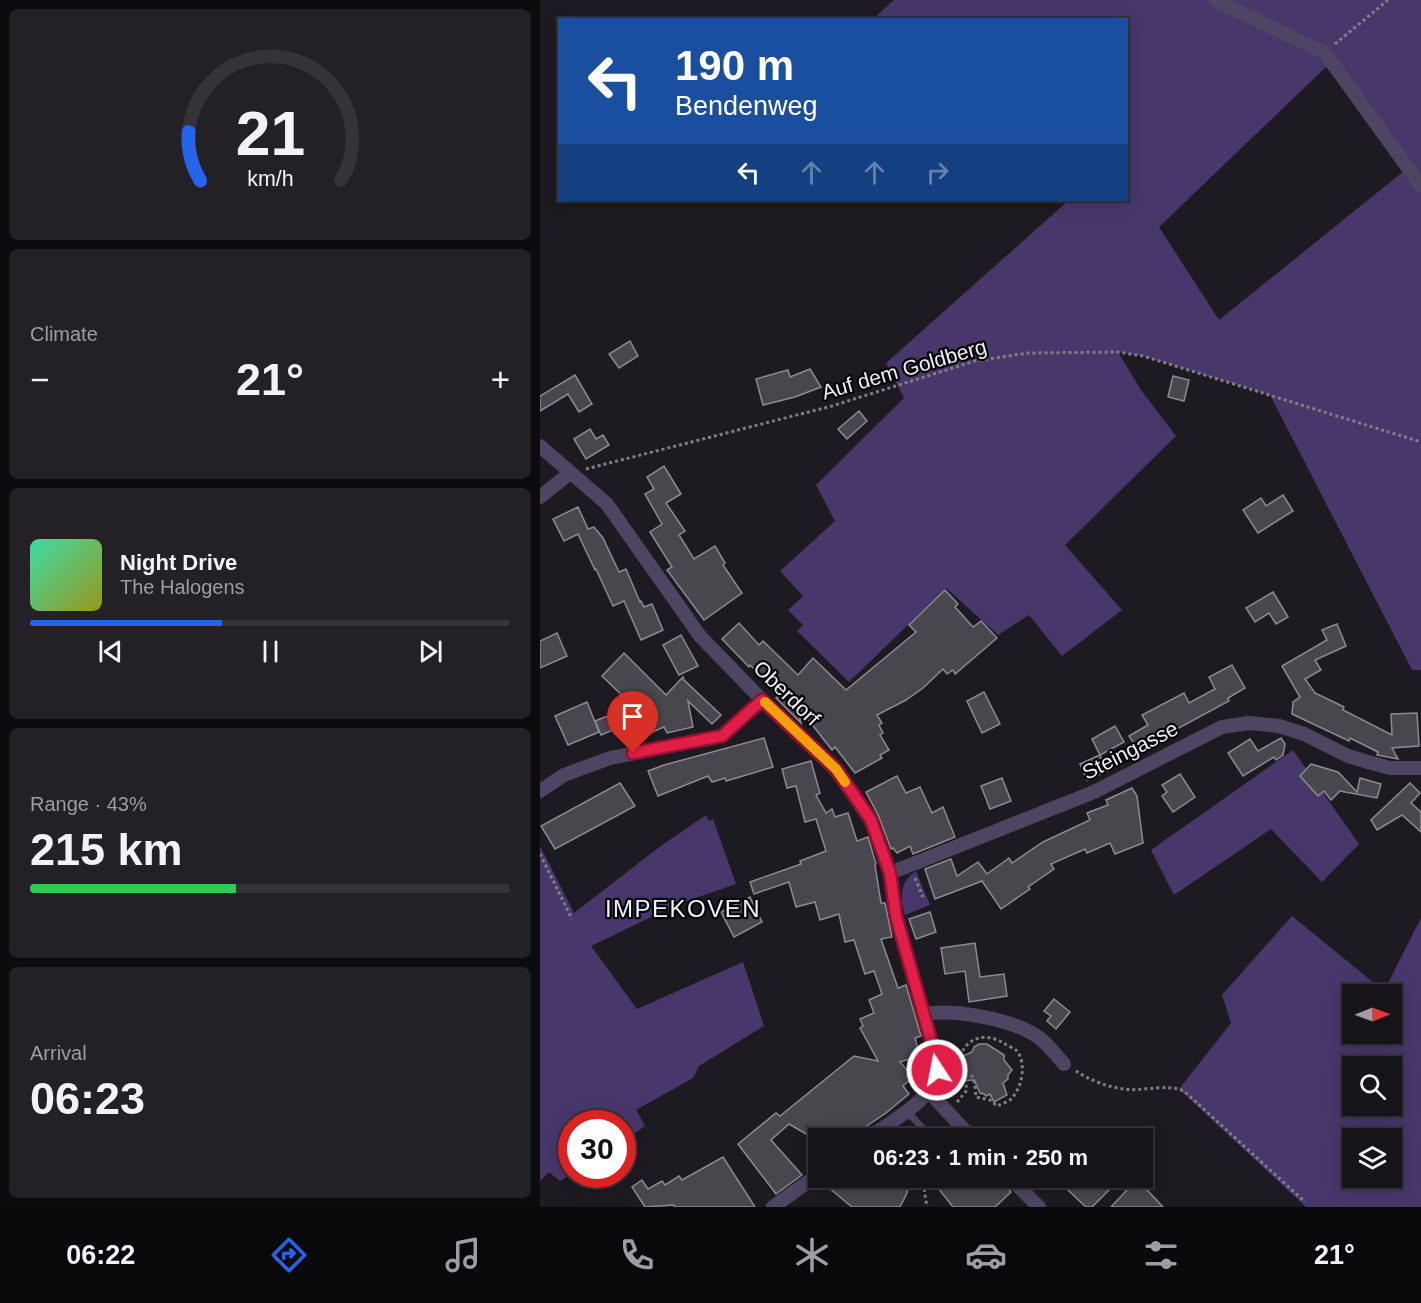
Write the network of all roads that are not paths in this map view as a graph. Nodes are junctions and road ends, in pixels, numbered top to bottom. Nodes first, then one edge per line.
1 (1215, 0) edge
2 (1421, 186) edge
3 (540, 446) edge
4 (570, 473) junction
5 (540, 497) edge
6 (762, 700) junction
7 (1421, 768) edge
8 (540, 791) edge
9 (890, 873) junction
10 (924, 1014) junction
11 (1064, 1064) road end
12 (929, 1092) junction
13 (907, 1111) junction
14 (882, 1128) edge
15 (922, 1128) edge
16 (963, 1128) edge
17 (808, 1182) edge
18 (1020, 1188) edge
19 (773, 1207) edge
20 (1039, 1207) edge

1 - 2 street
3 - 4 street, Oberdorf
4 - 5 street
4 - 6 street, Oberdorf
6 - 8 street
6 - 9 street, Oberdorf
7 - 9 street, Steingasse
9 - 10 street, Oberdorf
10 - 11 street
10 - 12 street, Oberdorf
12 - 13 street
12 - 16 street
13 - 14 street
13 - 15 lane
17 - 19 street
18 - 20 street

